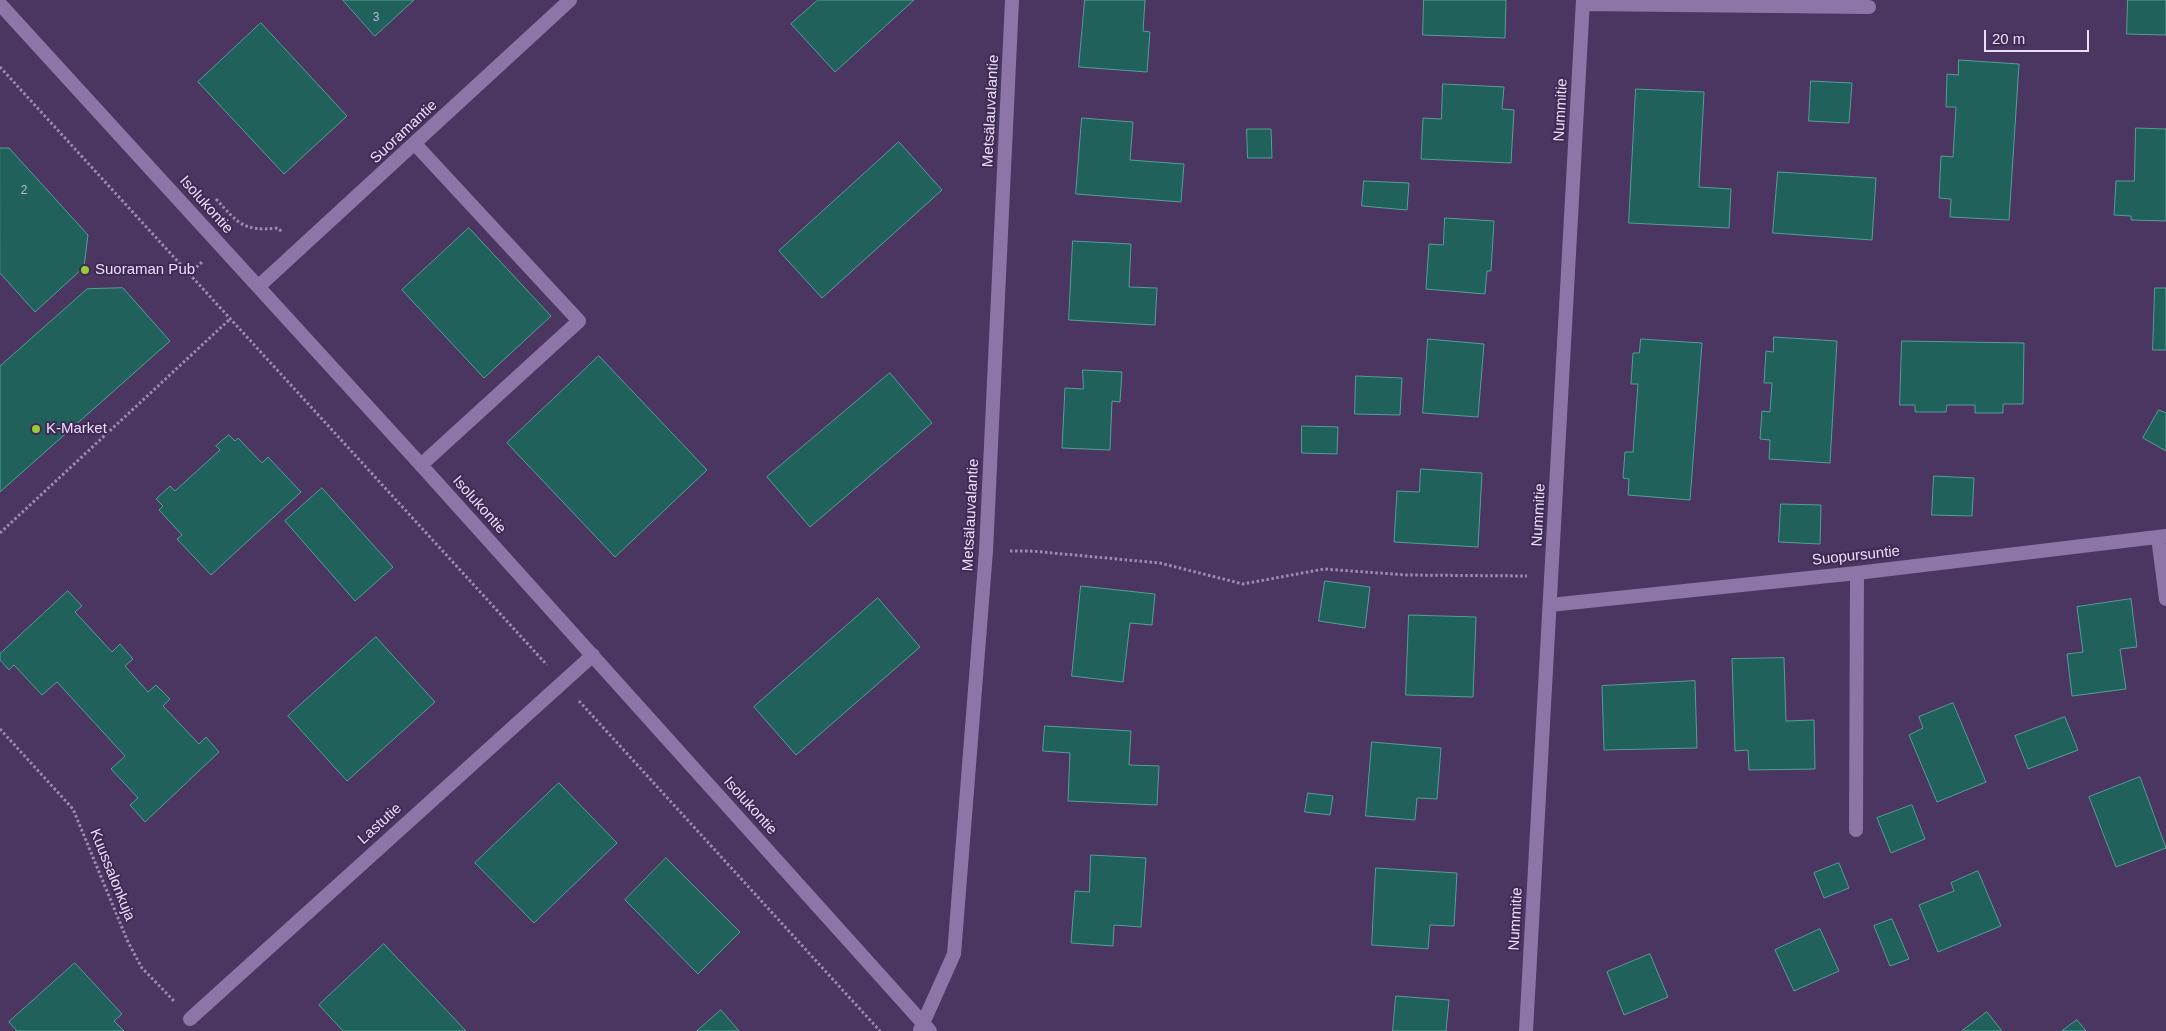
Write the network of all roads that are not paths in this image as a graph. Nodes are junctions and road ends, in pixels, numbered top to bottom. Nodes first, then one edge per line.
1 (570, 0) edge
2 (1012, 0) edge
3 (1583, 2) edge
4 (0, 4) edge
5 (1870, 7) dead end
6 (415, 144) junction
7 (259, 286) junction
8 (421, 465) junction
9 (2162, 537) edge
10 (1857, 573) junction
11 (2166, 599) edge
12 (1550, 605) junction
13 (593, 655) junction
14 (1856, 830) dead end
15 (190, 1019) road end
16 (925, 1029) edge
17 (1526, 1031) edge

1 - 6 street, Suoramantie
2 - 16 street, Metsälauvalantie
3 - 5 street
3 - 12 street, Nummitie
4 - 7 street, Isolukontie
6 - 7 street, Suoramantie
6 - 8 street
7 - 8 street, Isolukontie
8 - 13 street, Isolukontie
9 - 10 street, Suopursuntie
9 - 11 street
10 - 12 street, Suopursuntie
10 - 14 street
12 - 17 street, Nummitie
13 - 15 street, Lastutie
13 - 16 street, Isolukontie

